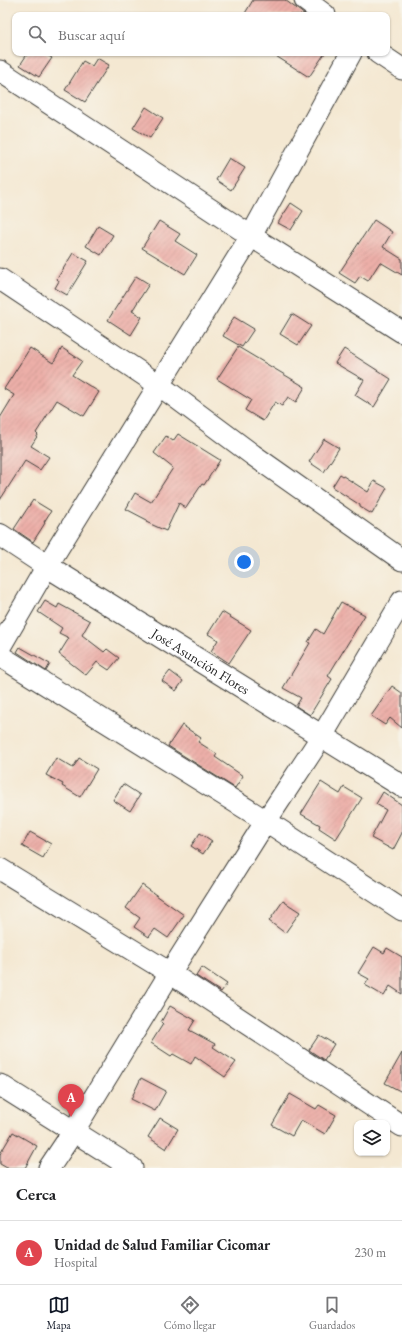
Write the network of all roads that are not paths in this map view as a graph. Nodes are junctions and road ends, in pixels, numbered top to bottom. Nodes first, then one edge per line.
1 (305, 0) edge
2 (321, 12) edge
3 (349, 56) edge
4 (382, 56) edge
5 (402, 69) edge
6 (0, 70) edge
7 (251, 236) junction
8 (0, 279) edge
9 (402, 332) edge
10 (159, 385) junction
11 (0, 535) edge
12 (402, 560) edge
13 (47, 566) junction
14 (402, 601) edge
15 (0, 647) edge
16 (0, 656) edge
17 (322, 736) junction
18 (402, 786) edge
19 (266, 821) junction
20 (0, 869) edge
21 (402, 910) edge
22 (170, 973) junction
23 (0, 1085) edge
24 (402, 1126) edge
25 (74, 1132) junction
26 (49, 1168) edge
27 (132, 1168) edge

1 - 2 street
3 - 7 street
4 - 5 street
6 - 7 street
7 - 9 street
7 - 10 street
8 - 10 street
10 - 12 street
10 - 13 street
11 - 13 street, José Asunción Flores
13 - 15 street
13 - 17 street, José Asunción Flores
14 - 17 street
16 - 19 street
17 - 18 street, José Asunción Flores
17 - 19 street
19 - 21 street
19 - 22 street
20 - 22 street
22 - 24 street
22 - 25 street
23 - 25 street
25 - 26 street
25 - 27 street

